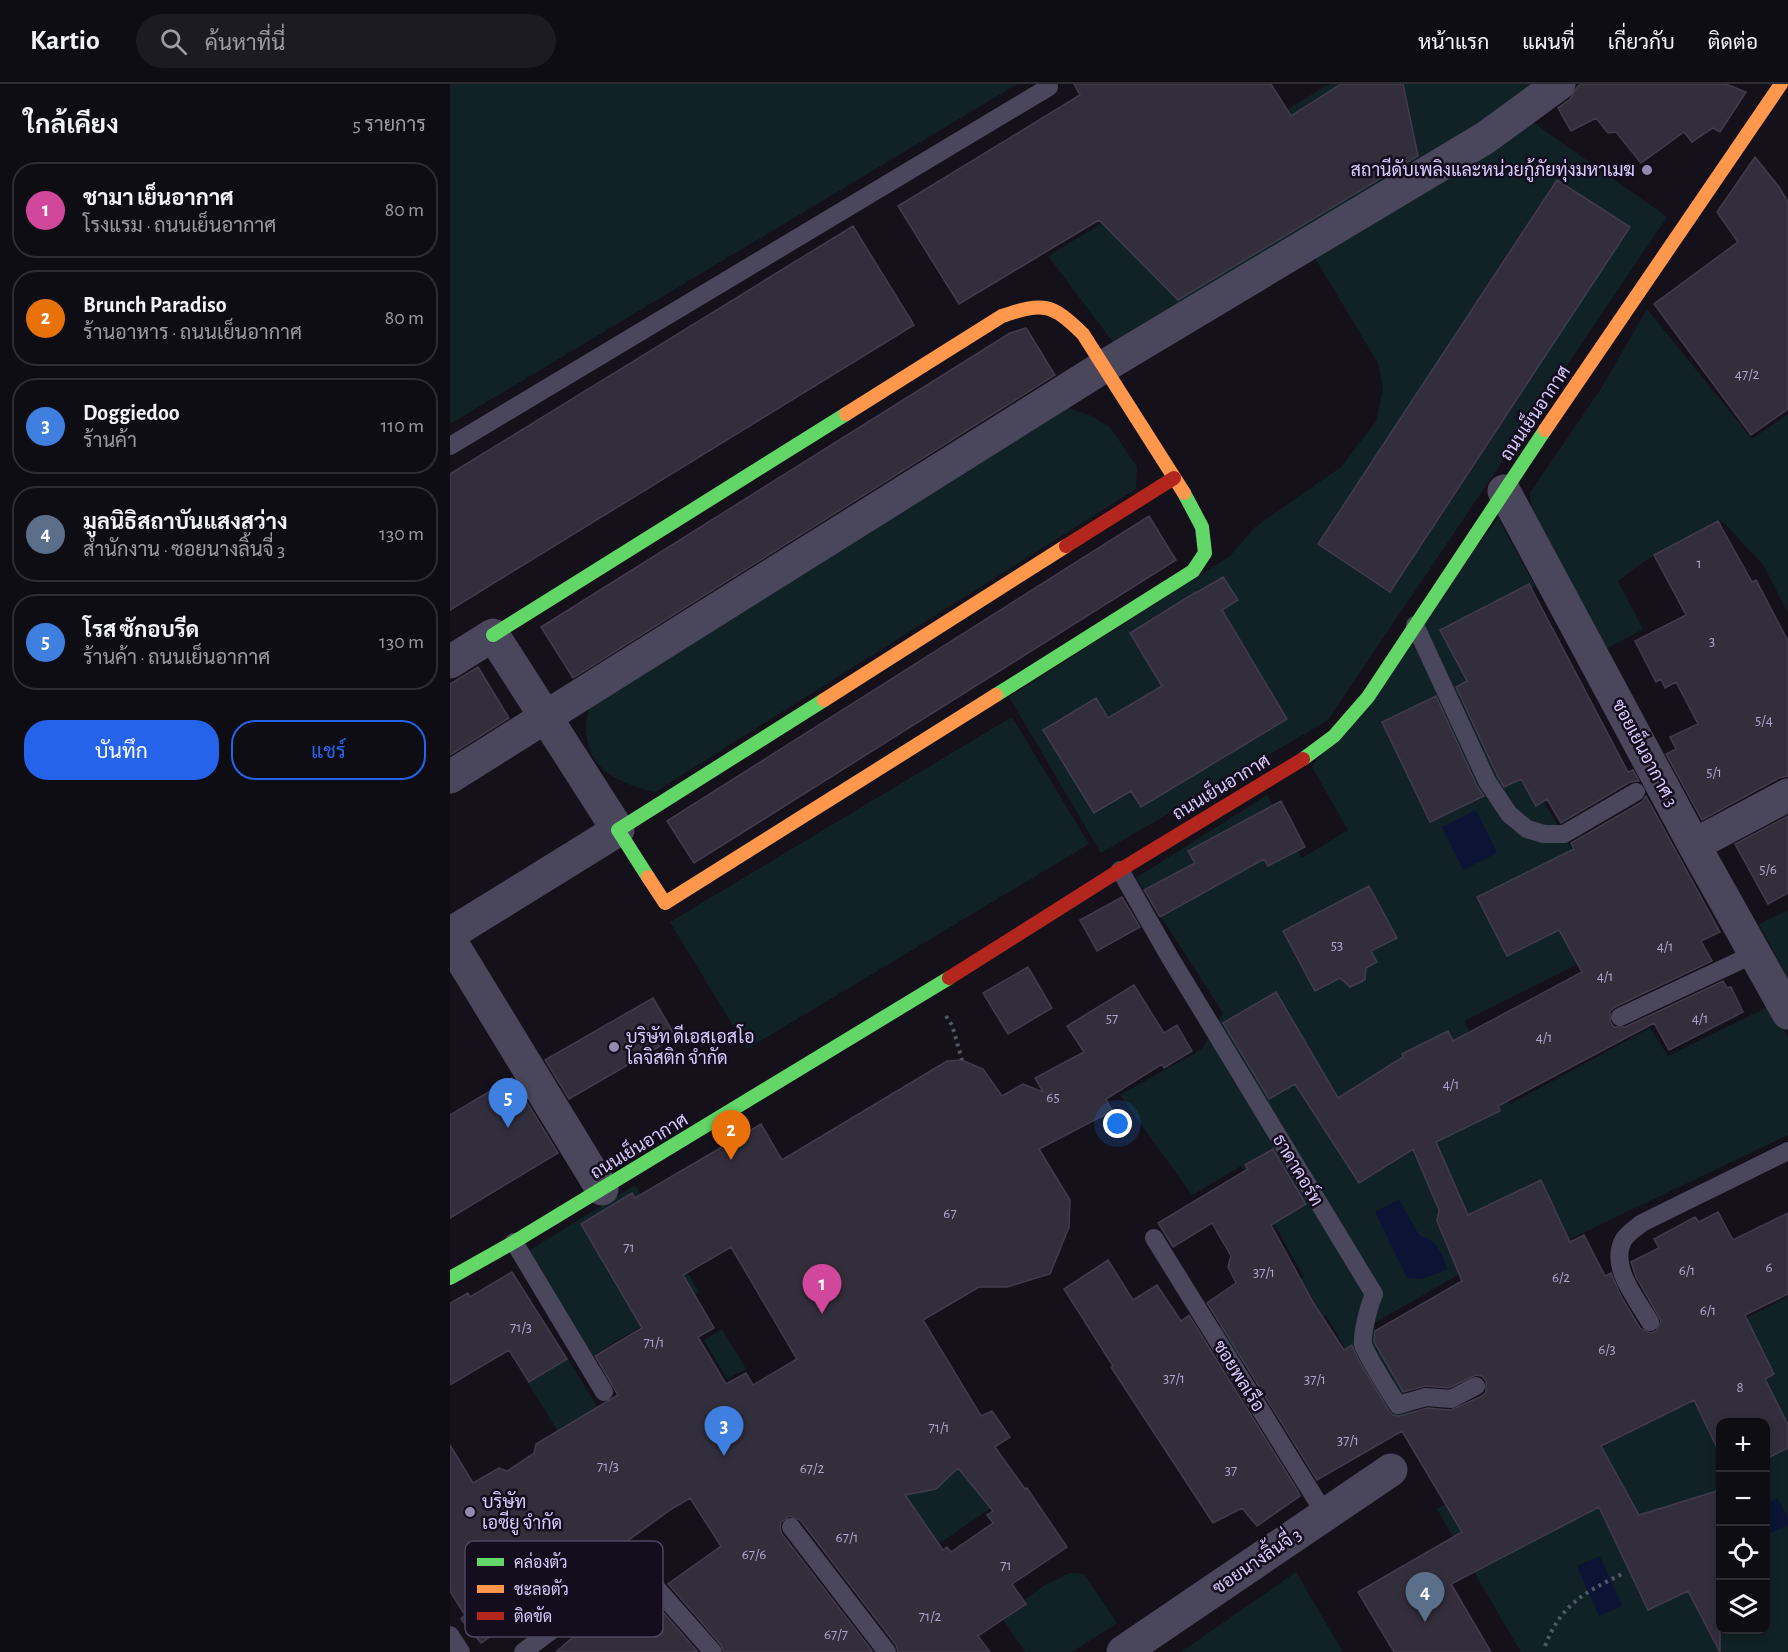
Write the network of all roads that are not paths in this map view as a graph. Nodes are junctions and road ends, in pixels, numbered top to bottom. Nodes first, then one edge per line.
1 (1559, 84) edge
2 (1781, 84) edge
3 (1050, 85) edge
4 (1104, 367) junction
5 (450, 446) edge
6 (1174, 478) junction
7 (1504, 491) junction
8 (1415, 626) junction
9 (493, 635) junction
10 (450, 662) edge
11 (546, 718) junction
12 (450, 777) edge
13 (1636, 792) dead end
14 (1788, 795) edge
15 (618, 830) junction
16 (1694, 845) junction
17 (1120, 870) junction
18 (450, 934) edge
19 (450, 940) edge
20 (1754, 954) junction
21 (1788, 1014) edge
22 (1620, 1017) dead end
23 (1788, 1151) edge
24 (602, 1189) junction
25 (1154, 1238) dead end
26 (514, 1242) junction
27 (450, 1278) edge
28 (1650, 1322) dead end
29 (1476, 1386) dead end
30 (604, 1392) dead end
31 (1391, 1470) dead end
32 (1325, 1514) junction
33 (791, 1527) dead end
34 (663, 1595) edge
35 (450, 1635) edge
36 (543, 1637) edge
37 (461, 1652) edge
38 (523, 1652) edge
39 (713, 1652) edge
40 (887, 1652) edge
41 (1123, 1652) edge

1 - 4 street
2 - 7 street, ถนนเย็นอากาศ
3 - 5 lane
4 - 6 street
4 - 9 street
4 - 11 street
6 - 15 street
6 - 15 street
7 - 8 street, ถนนเย็นอากาศ
7 - 16 street, ซอยเย็นอากาศ 3
8 - 13 lane
8 - 17 street, ถนนเย็นอากาศ
9 - 10 street
9 - 11 street
11 - 12 street
11 - 15 street
14 - 16 street
15 - 18 street
16 - 20 street, ซอยเย็นอากาศ 3
17 - 24 street, ถนนเย็นอากาศ
17 - 29 lane, ธาดาคอร์ท
19 - 24 street
20 - 21 street, ซอยเย็นอากาศ 3
20 - 22 lane
23 - 28 lane
24 - 26 street, ถนนเย็นอากาศ
25 - 32 lane, ซอยพลเรือ
26 - 27 street, ถนนเย็นอากาศ
26 - 30 lane
31 - 32 street, ซอยนางลิ้นจี่ 3
32 - 41 street, ซอยนางลิ้นจี่ 3
33 - 40 lane
34 - 39 lane
35 - 37 lane
36 - 38 lane

